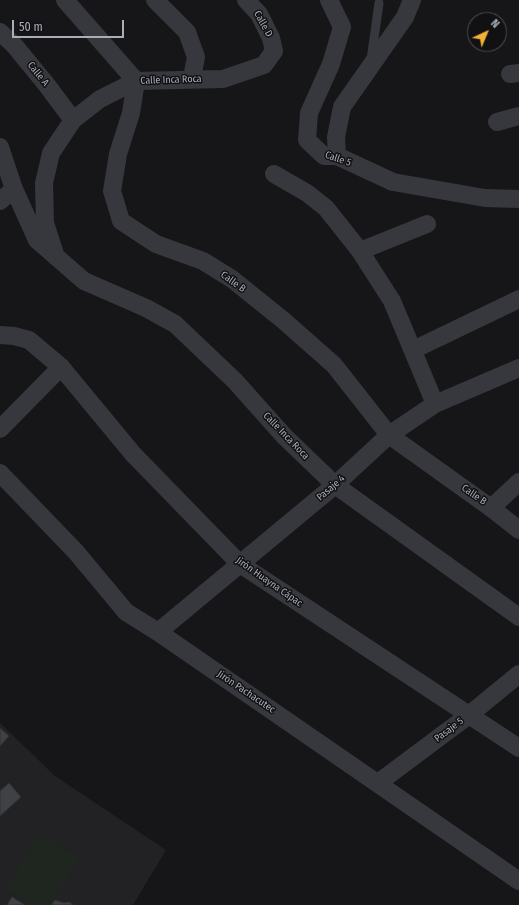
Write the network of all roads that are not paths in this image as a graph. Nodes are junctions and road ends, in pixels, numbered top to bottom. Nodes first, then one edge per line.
1 (65, 0) edge
2 (155, 0) edge
3 (246, 0) edge
4 (328, 0) edge
5 (412, 0) edge
6 (379, 3) dead end
7 (0, 32) edge
8 (274, 51) joint
9 (370, 66) junction
10 (192, 78) junction
11 (136, 81) junction
12 (519, 116) edge
13 (74, 120) junction
14 (497, 122) dead end
15 (0, 147) edge
16 (337, 156) junction
17 (274, 174) dead end
18 (14, 189) junction
19 (519, 199) edge
20 (0, 202) edge
21 (427, 224) dead end
22 (360, 251) junction
23 (56, 258) junction
24 (519, 299) edge
25 (0, 335) edge
26 (412, 350) junction
27 (61, 366) junction
28 (519, 368) edge
29 (435, 404) junction
30 (0, 429) edge
31 (389, 435) junction
32 (0, 473) edge
33 (519, 482) edge
34 (335, 485) junction
35 (492, 508) junction
36 (519, 530) edge
37 (240, 564) junction
38 (519, 617) edge
39 (158, 632) junction
40 (519, 674) edge
41 (469, 715) junction
42 (519, 748) edge
43 (378, 783) junction
44 (519, 881) edge

1 - 11 street
2 - 10 street
3 - 8 street, Calle D
4 - 16 street, Calle 5
5 - 9 street
6 - 9 lane
7 - 13 street, Calle A
8 - 10 street, Calle Inca Roca
9 - 16 street
10 - 11 street, Calle Inca Roca
11 - 13 street, Calle Inca Roca
11 - 31 street, Calle B
12 - 14 street
13 - 23 street, Calle Inca Roca
15 - 18 street, Calle Inca Roca
16 - 19 street, Calle 5
17 - 22 street
18 - 20 street
18 - 23 street, Calle Inca Roca
21 - 22 street
22 - 26 street
23 - 34 street, Calle Inca Roca
24 - 26 street
25 - 27 street, Jirón Huayna Cápac
26 - 29 street
27 - 30 street
27 - 37 street, Jirón Huayna Cápac
28 - 29 street, Pasaje 4
29 - 31 street, Pasaje 4
31 - 34 street, Pasaje 4
31 - 35 street, Calle B
32 - 39 street, Jirón Pachacutec
33 - 35 street
34 - 37 street, Pasaje 4
34 - 38 street, Calle Inca Roca
35 - 36 street, Calle B
37 - 39 street, Pasaje 4
37 - 41 street, Jirón Huayna Cápac
39 - 43 street, Jirón Pachacutec
40 - 41 street, Pasaje 5
41 - 42 street, Jirón Huayna Cápac
41 - 43 street, Pasaje 5
43 - 44 street, Jirón Pachacutec

